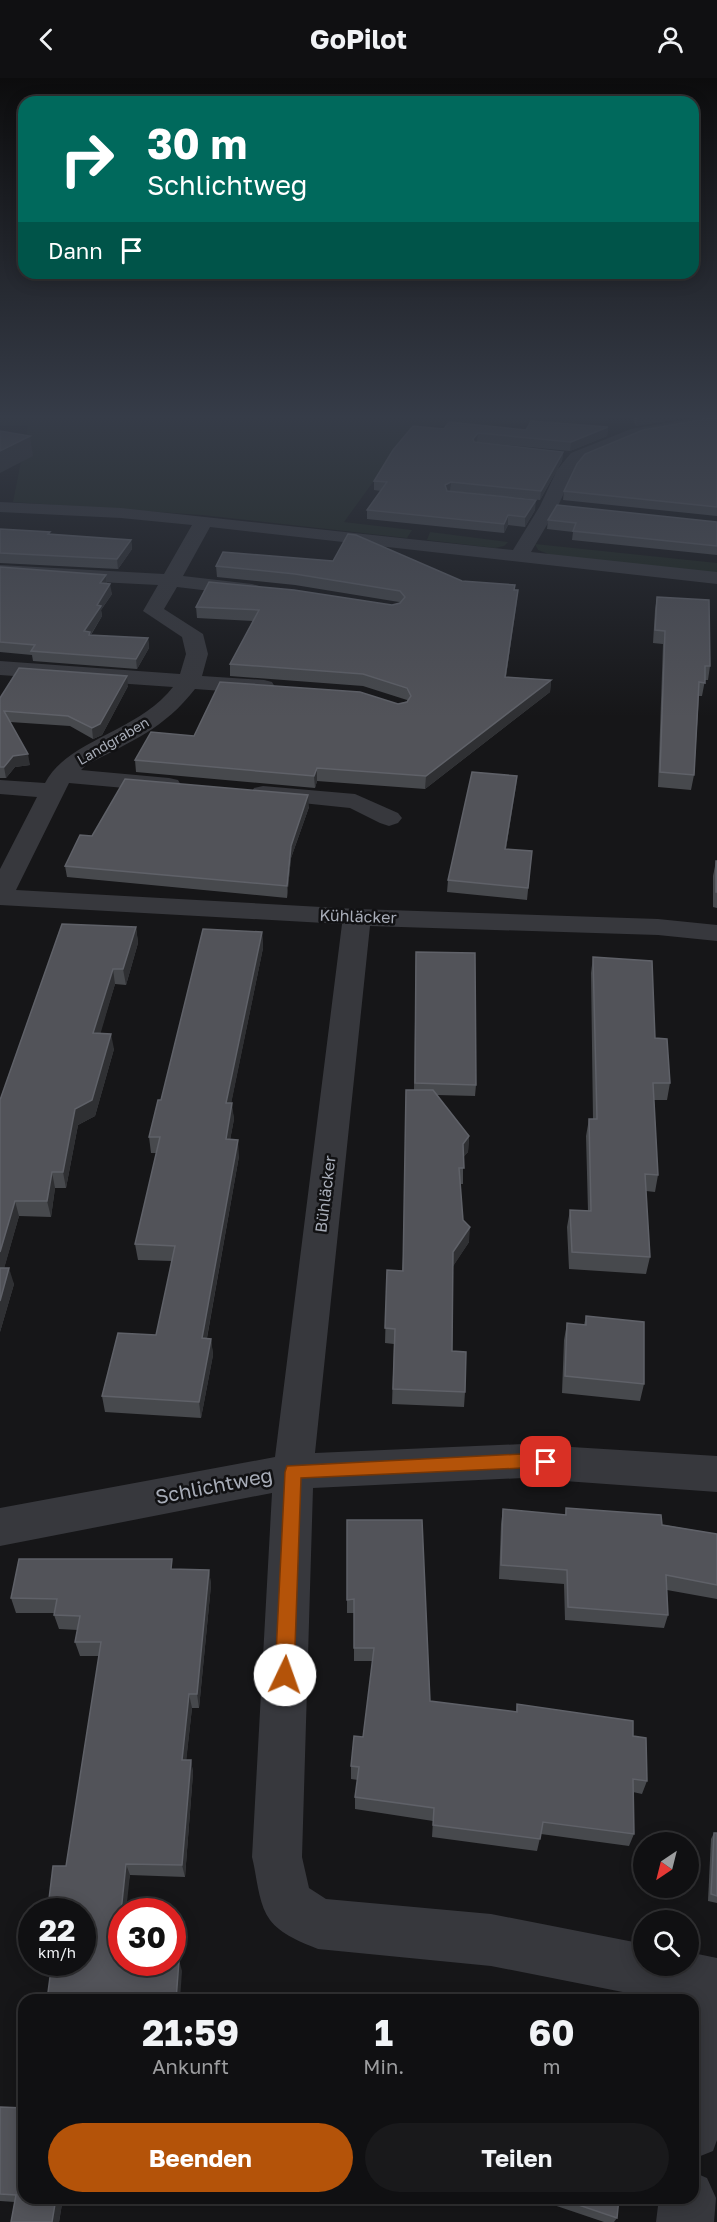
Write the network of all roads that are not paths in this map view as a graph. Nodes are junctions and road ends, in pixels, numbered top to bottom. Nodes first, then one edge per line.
1 (163, 517) edge
2 (542, 517) edge
3 (204, 521) junction
4 (519, 556) junction
5 (0, 571) edge
6 (717, 578) edge
7 (171, 580) junction
8 (275, 592) edge
9 (0, 668) edge
10 (189, 681) junction
11 (282, 688) edge
12 (56, 783) junction
13 (0, 787) edge
14 (190, 787) edge
15 (237, 791) edge
16 (389, 818) dead end
17 (0, 896) edge
18 (357, 917) junction
19 (717, 933) edge
20 (293, 1472) junction
21 (717, 1474) edge
22 (0, 1527) edge
23 (712, 1983) edge
24 (699, 2084) edge
25 (686, 2204) edge
26 (685, 2222) edge

1 - 3 street
2 - 4 street
3 - 4 street
3 - 7 street, Landgraben
4 - 6 street
5 - 7 street
7 - 8 street
7 - 10 street, Landgraben
9 - 10 street
10 - 11 street
10 - 12 street, Landgraben
12 - 13 street, Landgraben
12 - 14 street, Landgraben
12 - 17 street, Landgraben
15 - 16 street
17 - 18 street, Kühläcker
18 - 19 street, Kühläcker
18 - 20 street, Bühläcker
20 - 21 street, Schlichtweg
20 - 22 street, Schlichtweg
20 - 23 street, Bühläcker
23 - 24 street
25 - 26 street

